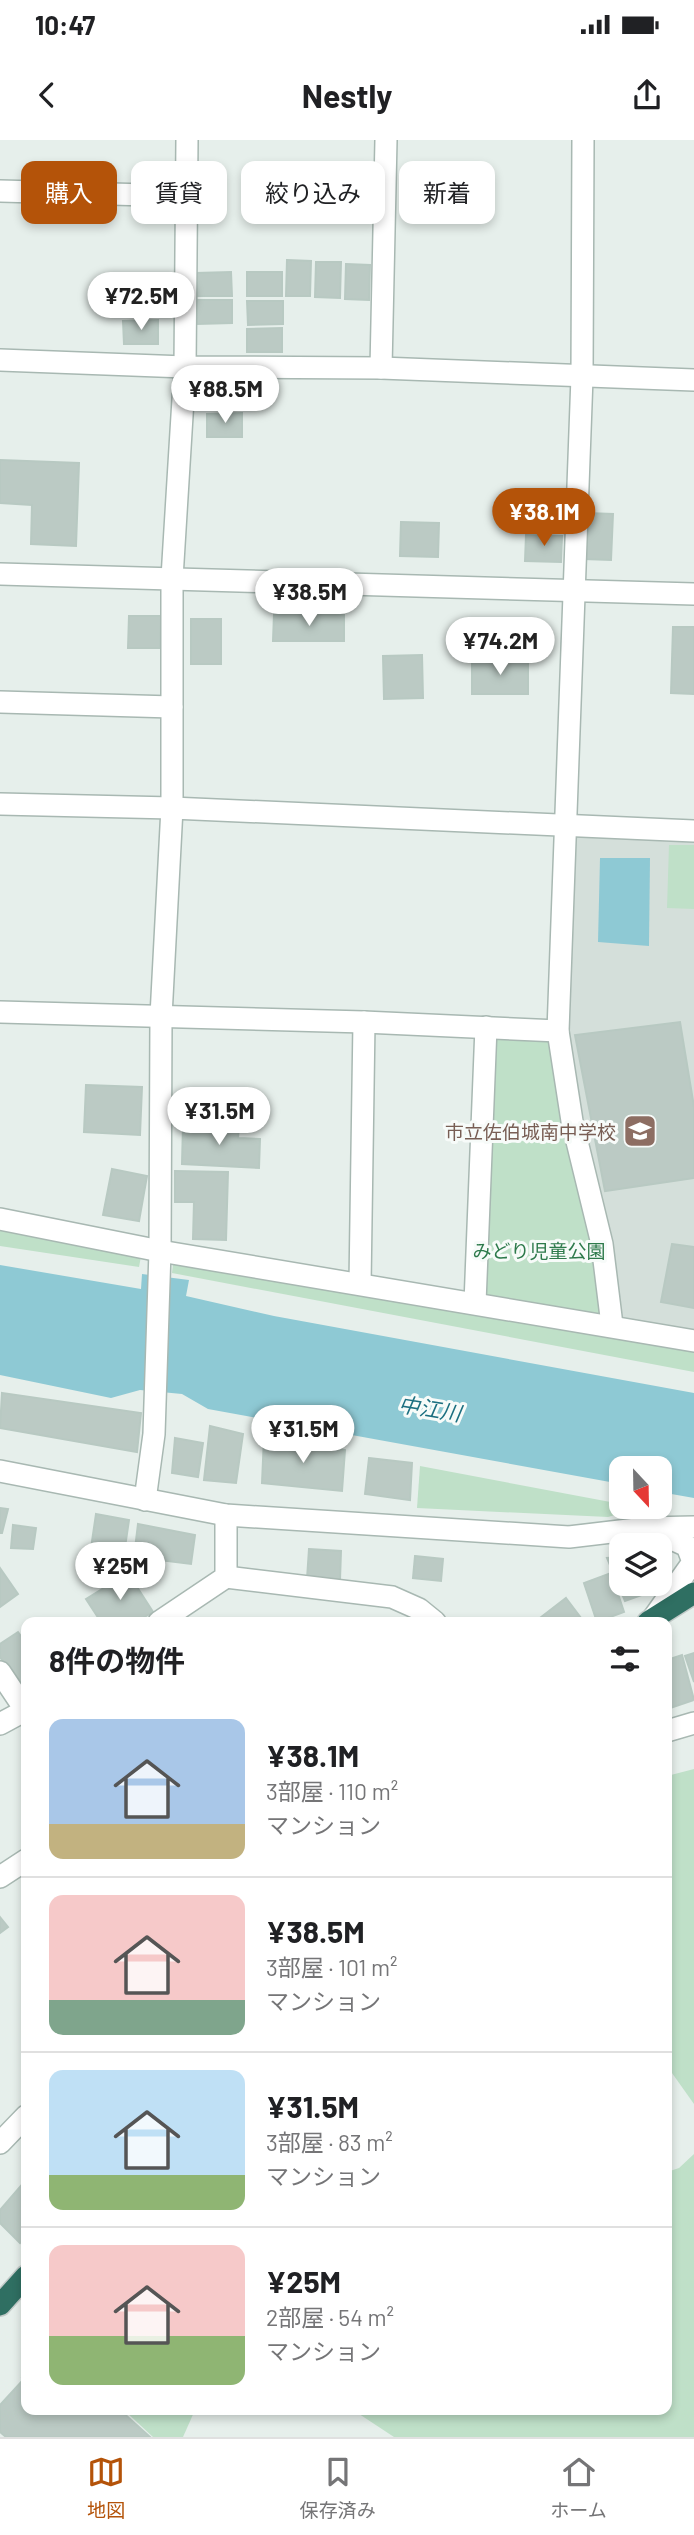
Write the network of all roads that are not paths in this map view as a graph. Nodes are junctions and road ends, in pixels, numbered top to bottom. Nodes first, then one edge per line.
1 (187, 140) edge
2 (386, 140) edge
3 (583, 140) edge
4 (186, 161) edge
5 (0, 191) edge
6 (131, 194) edge
7 (185, 224) edge
8 (0, 360) edge
9 (185, 367) junction
10 (381, 368) junction
11 (582, 377) junction
12 (694, 380) edge
13 (0, 574) edge
14 (172, 578) junction
15 (572, 591) junction
16 (694, 594) edge
17 (0, 702) edge
18 (172, 707) junction
19 (0, 804) edge
20 (172, 808) junction
21 (563, 828) junction
22 (694, 831) edge
23 (0, 1012) edge
24 (161, 1016) junction
25 (364, 1022) junction
26 (486, 1027) junction
27 (558, 1031) junction
28 (0, 1219) edge
29 (160, 1258) junction
30 (360, 1284) junction
31 (475, 1303) junction
32 (612, 1325) junction
33 (694, 1341) edge
34 (0, 1471) edge
35 (145, 1500) junction
36 (226, 1515) junction
37 (694, 1527) edge
38 (645, 1528) junction
39 (226, 1577) junction
40 (694, 1593) edge
41 (166, 1617) edge
42 (429, 1617) edge
43 (653, 1617) edge
44 (656, 1617) edge
45 (0, 1672) edge
46 (21, 1703) edge
47 (21, 1713) edge
48 (694, 1723) edge
49 (0, 1724) edge
50 (672, 1730) edge
51 (21, 1863) edge
52 (0, 1877) edge
53 (21, 2121) edge
54 (0, 2143) edge
55 (21, 2282) edge
56 (0, 2305) edge

1 - 4 street
2 - 10 street
3 - 11 street
5 - 6 street
7 - 9 street
8 - 9 street
9 - 10 street
9 - 14 street
10 - 11 street
11 - 12 street
11 - 15 street
13 - 14 street
14 - 15 street
14 - 18 street
15 - 16 street
15 - 21 street
17 - 18 street
18 - 20 street
19 - 20 street
20 - 21 street
20 - 24 street
21 - 22 street
21 - 27 street
23 - 24 street
24 - 25 street
24 - 29 street
25 - 26 street
25 - 30 street
26 - 27 street
26 - 31 street
27 - 32 street
28 - 29 street
29 - 30 street
29 - 35 street
30 - 31 street
31 - 32 street
32 - 33 street
34 - 35 street
35 - 36 street
36 - 38 street
36 - 39 street
37 - 38 street
38 - 43 street
39 - 41 street
39 - 42 street
40 - 44 highway
45 - 46 street
47 - 49 street
48 - 50 street
51 - 52 street
53 - 54 street
55 - 56 highway

